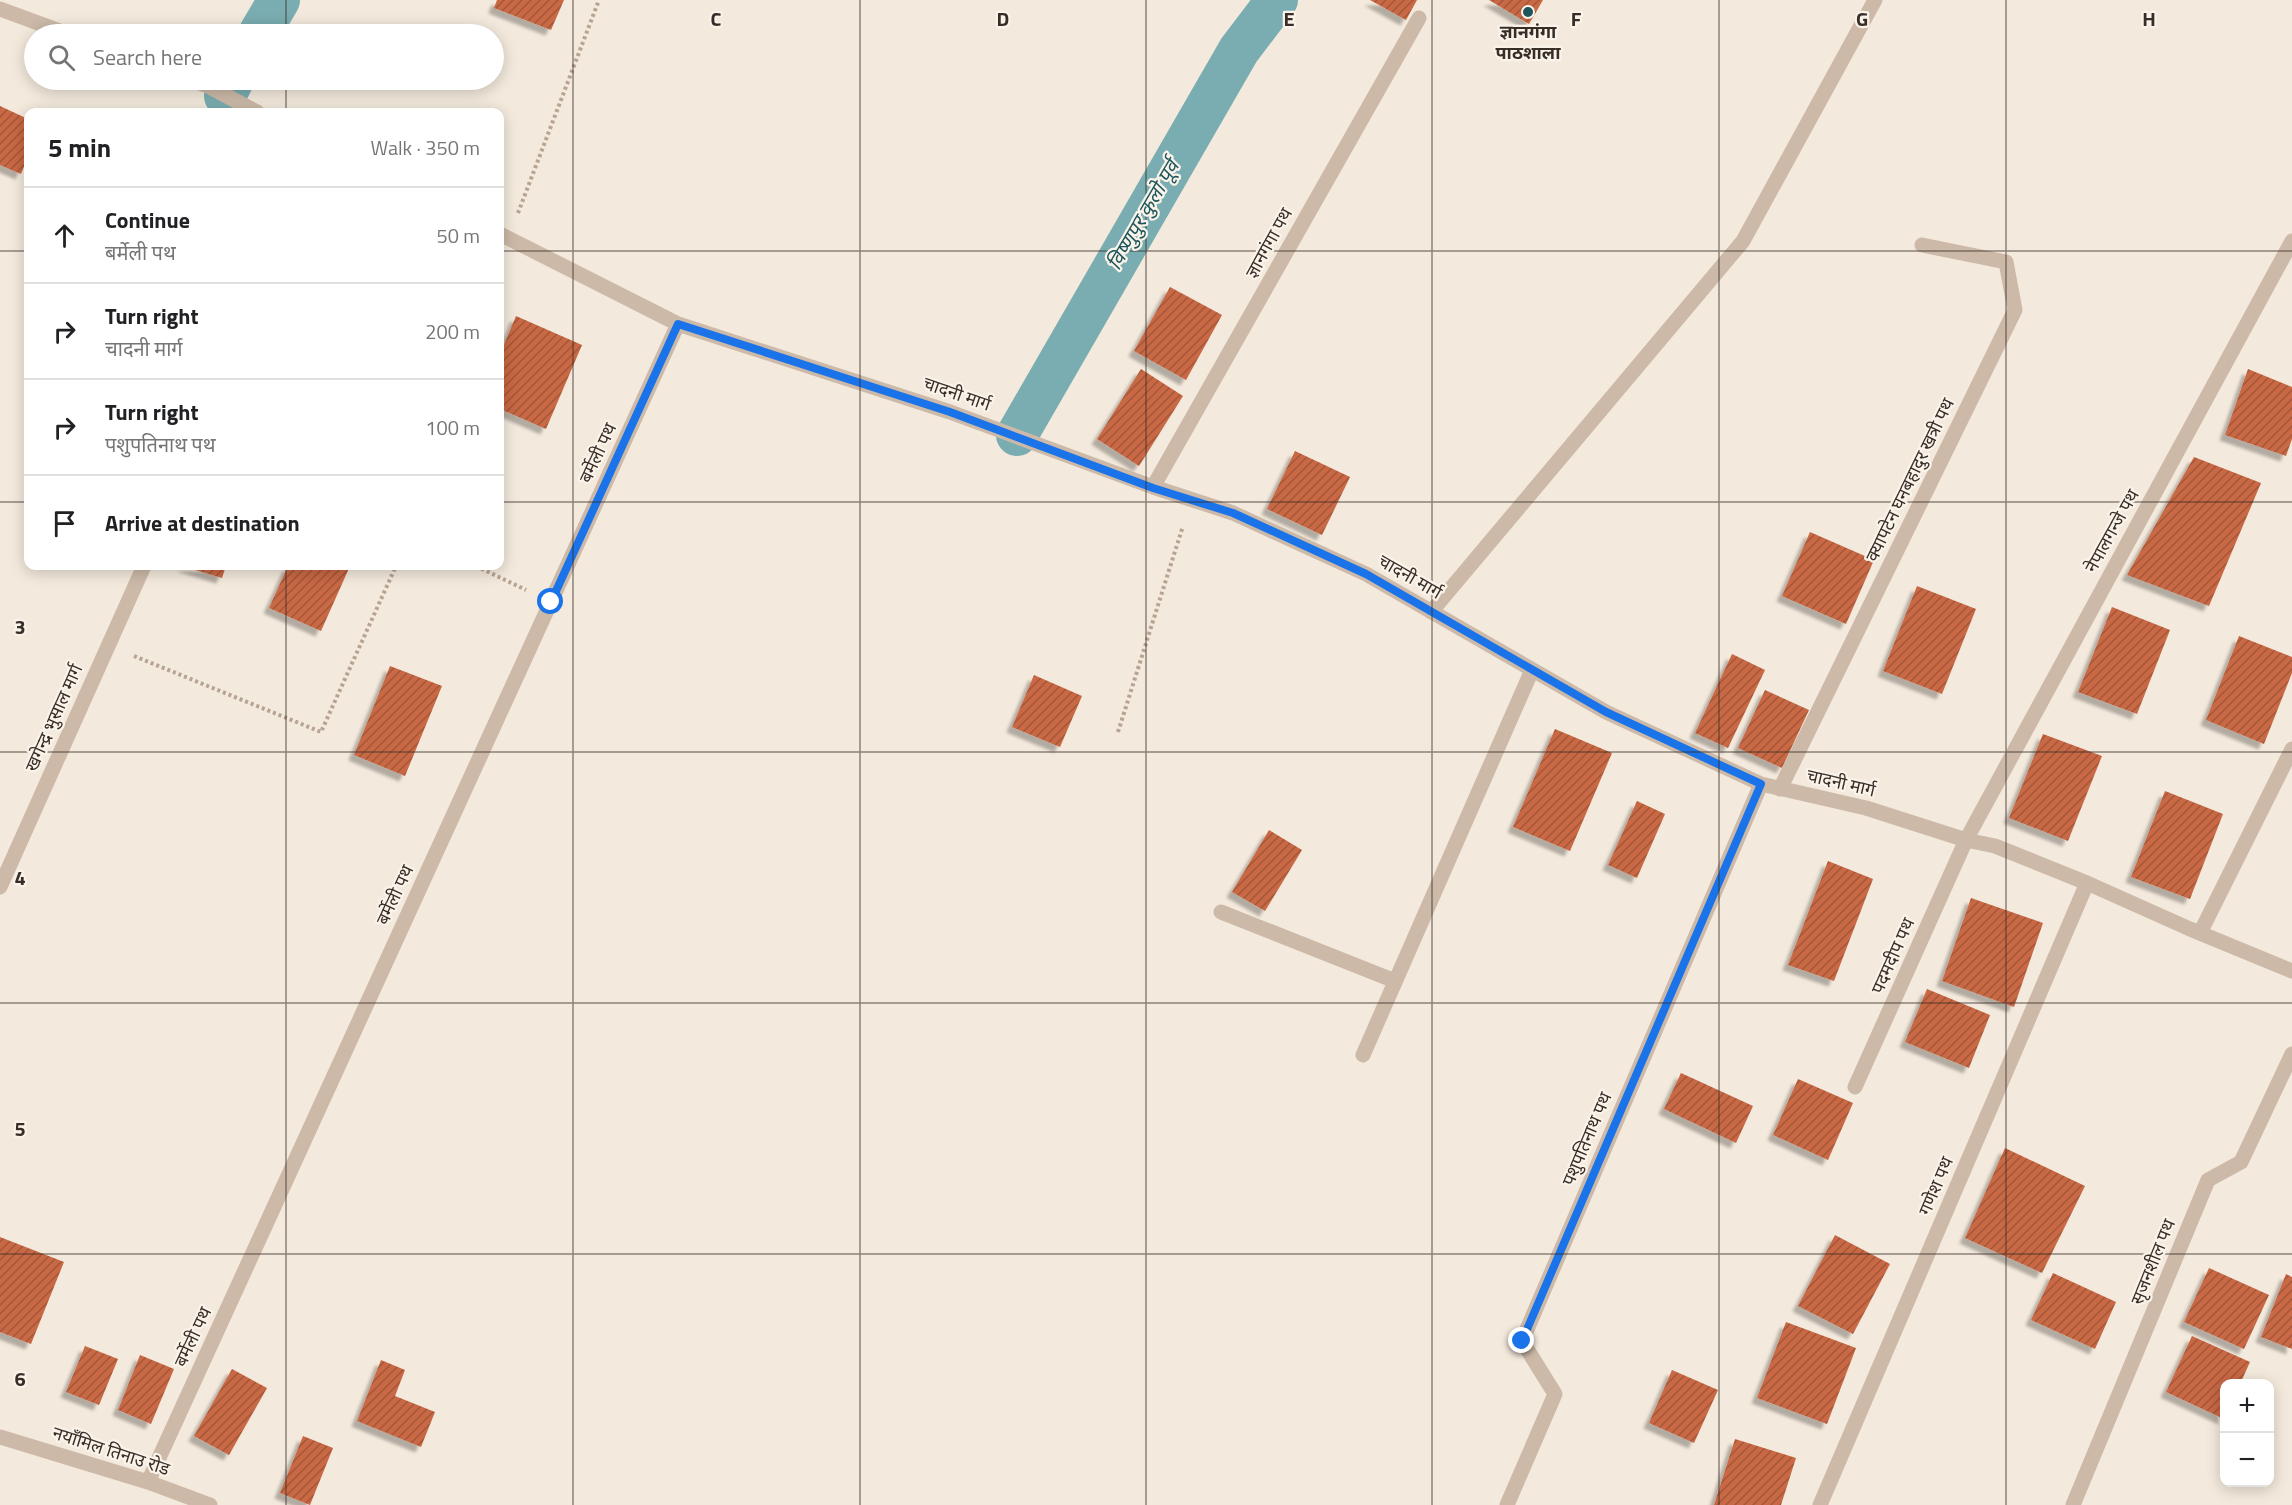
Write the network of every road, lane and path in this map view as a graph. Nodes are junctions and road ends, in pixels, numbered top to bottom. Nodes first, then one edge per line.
1 (598, 0) edge
2 (1875, 0) edge
3 (0, 9) edge
4 (1419, 18) dead end
5 (41, 24) edge
6 (216, 90) edge
7 (249, 108) edge
8 (504, 236) edge
9 (2292, 241) edge
10 (1922, 245) dead end
11 (678, 324) junction
12 (1153, 488) junction
13 (1191, 500) junction
14 (142, 570) edge
15 (394, 570) edge
16 (484, 570) edge
17 (551, 602) junction
18 (1431, 612) junction
19 (108, 646) junction
20 (1532, 670) junction
21 (1118, 732) dead end
22 (2292, 749) edge
23 (1761, 784) junction
24 (1780, 789) junction
25 (1966, 840) junction
26 (2087, 883) junction
27 (0, 887) edge
28 (1221, 912) dead end
29 (2200, 933) junction
30 (2292, 971) edge
31 (1395, 981) junction
32 (2292, 1054) edge
33 (1363, 1055) dead end
34 (1855, 1088) dead end
35 (0, 1437) edge
36 (148, 1482) junction
37 (210, 1505) edge
38 (1507, 1505) edge
39 (1820, 1505) edge
40 (2073, 1505) edge

1 - 8 path
2 - 18 street
3 - 5 street
4 - 12 street, ज्ञानगंगा पथ
6 - 7 street
8 - 11 street, चादनी मार्ग
9 - 25 street, नेपालगन्जे पथ
10 - 24 street, क्यापटेन घनबहादुर खत्री पथ
11 - 12 street, चादनी मार्ग
11 - 17 street, बर्मेली पथ
12 - 13 street, चादनी मार्ग
13 - 18 street, चादनी मार्ग
13 - 21 path
14 - 19 street, खगेन्द्र भुसाल मार्ग
15 - 19 path
16 - 17 path
17 - 36 street, बर्मेली पथ
18 - 20 street, चादनी मार्ग
19 - 27 street, खगेन्द्र भुसाल मार्ग
20 - 23 street, चादनी मार्ग
20 - 31 street
22 - 29 street
23 - 24 street, चादनी मार्ग
23 - 38 street, पशुपतिनाथ पथ
24 - 25 street, चादनी मार्ग
25 - 26 street, चादनी मार्ग
25 - 34 street, पदमदीप पथ
26 - 29 street, चादनी मार्ग
26 - 39 street, गणेश पथ
28 - 31 street
29 - 30 street, चादनी मार्ग
31 - 33 street
32 - 40 street, सृजनशील पथ
35 - 36 street, नयाँमिल तिनाउ रोड
36 - 37 street, नयाँमिल तिनाउ रोड

